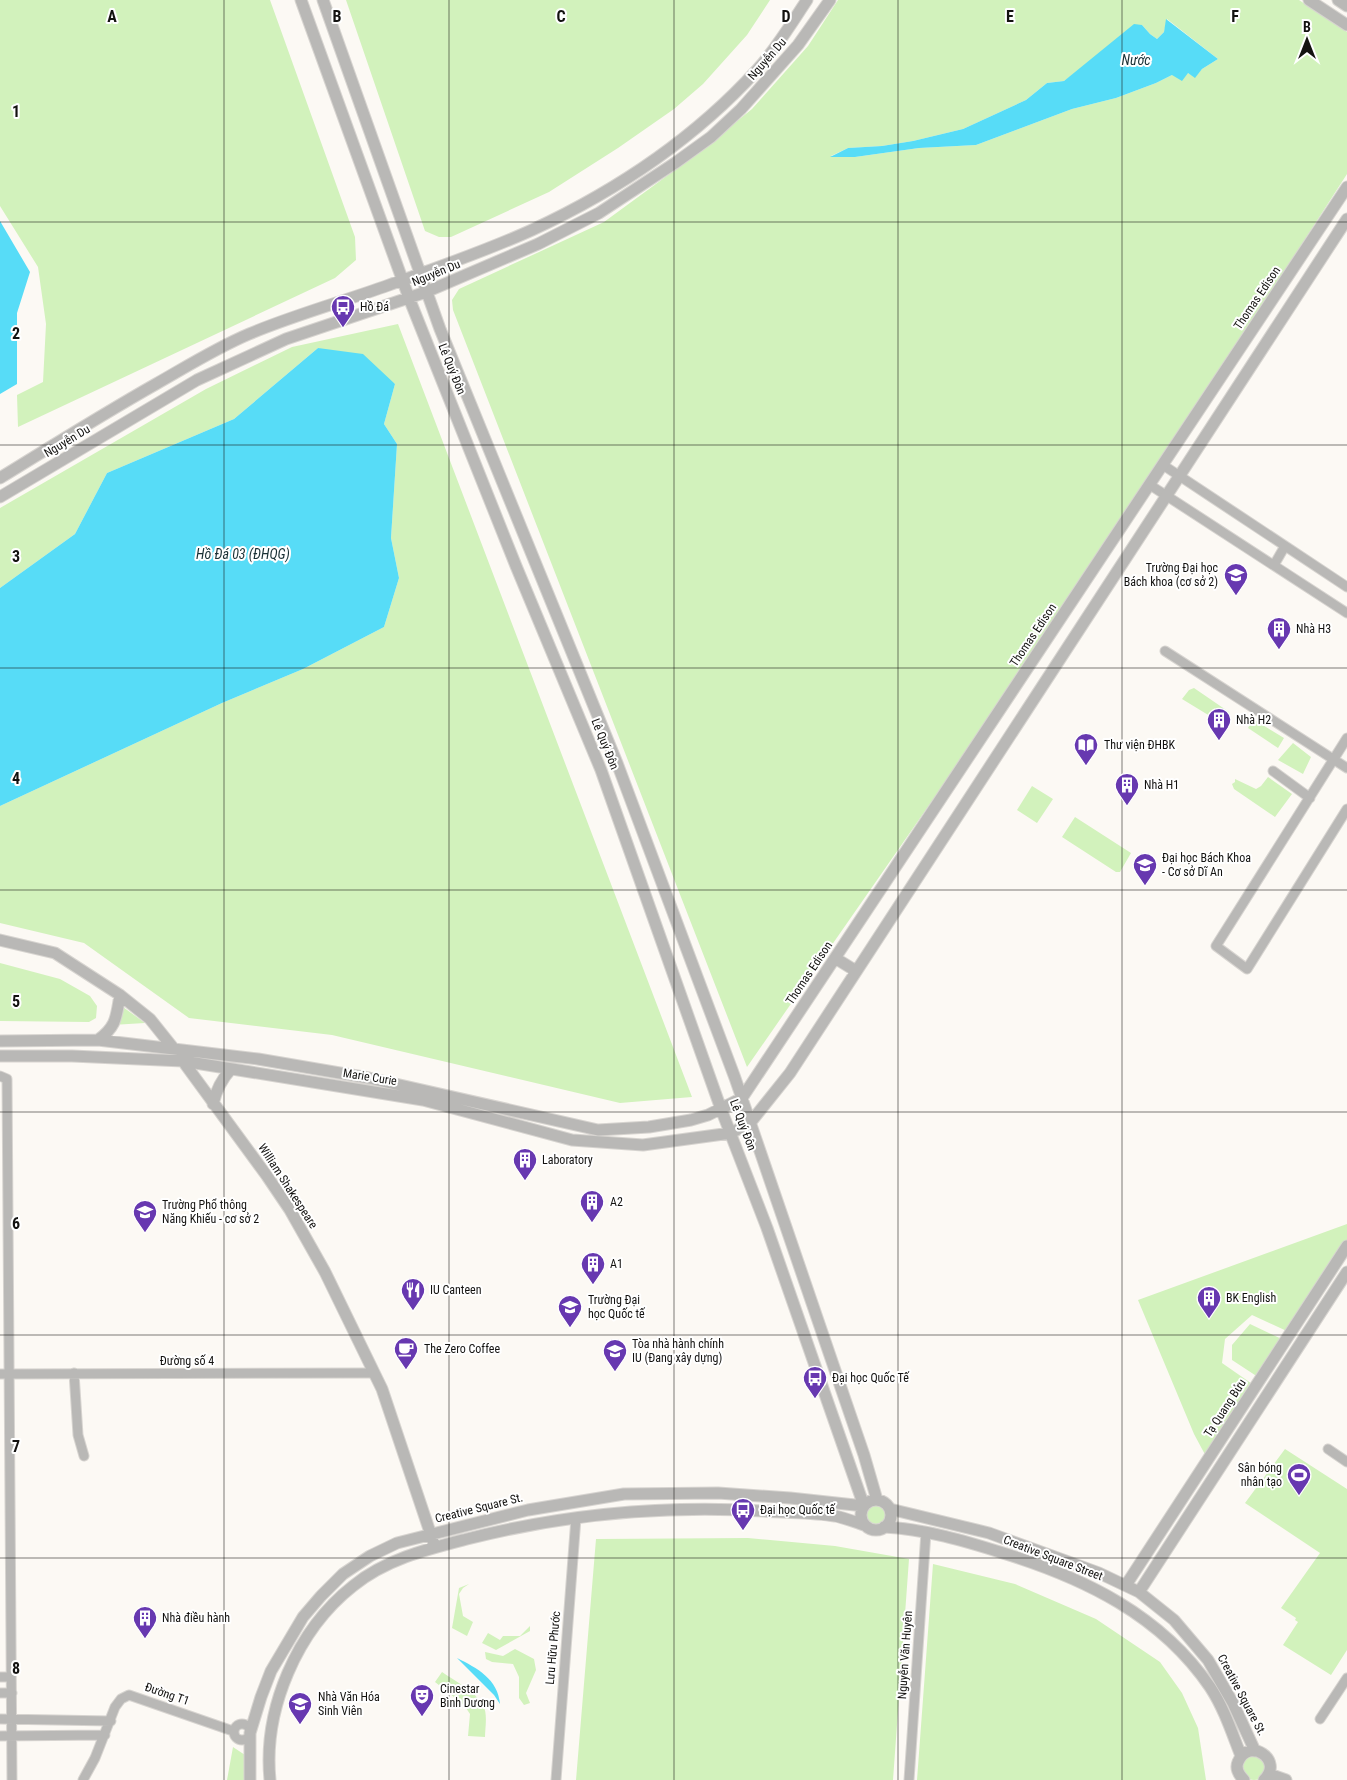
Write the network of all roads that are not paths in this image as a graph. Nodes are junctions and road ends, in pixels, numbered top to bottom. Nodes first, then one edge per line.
1 (301, 0) edge
2 (323, 0) edge
3 (807, 0) edge
4 (830, 0) edge
5 (1309, 0) edge
6 (1338, 0) edge
7 (1347, 6) edge
8 (1347, 25) edge
9 (1347, 188) edge
10 (1347, 219) edge
11 (420, 274) junction
12 (402, 280) junction
13 (426, 292) junction
14 (409, 298) junction
15 (1163, 466) junction
16 (1179, 476) junction
17 (0, 478) edge
18 (1150, 485) junction
19 (1167, 495) junction
20 (0, 497) edge
21 (1285, 546) junction
22 (533, 557) junction
23 (1274, 565) junction
24 (516, 566) junction
25 (1347, 588) edge
26 (1347, 613) edge
27 (1165, 651) dead end
28 (580, 671) junction
29 (563, 679) junction
30 (1347, 738) edge
31 (1334, 760) junction
32 (617, 763) junction
33 (1347, 768) edge
34 (601, 770) junction
35 (1273, 771) dead end
36 (1310, 798) junction
37 (1347, 809) edge
38 (0, 940) edge
39 (835, 958) junction
40 (856, 971) junction
41 (120, 995) junction
42 (98, 1040) junction
43 (0, 1041) edge
44 (174, 1049) junction
45 (0, 1056) edge
46 (183, 1061) junction
47 (231, 1069) junction
48 (0, 1076) edge
49 (742, 1098) junction
50 (213, 1104) junction
51 (721, 1109) junction
52 (750, 1123) junction
53 (731, 1133) junction
54 (784, 1222) junction
55 (767, 1228) junction
56 (1347, 1246) edge
57 (1347, 1272) edge
58 (1276, 1355) junction
59 (1288, 1363) junction
60 (74, 1373) junction
61 (374, 1373) junction
62 (5, 1374) edge
63 (1328, 1449) dead end
64 (84, 1456) dead end
65 (1347, 1462) edge
66 (877, 1500) junction
67 (864, 1506) junction
68 (890, 1509) junction
69 (576, 1518) junction
70 (864, 1525) junction
71 (884, 1527) junction
72 (926, 1532) junction
73 (430, 1534) junction
74 (435, 1547) junction
75 (1126, 1585) junction
76 (1138, 1592) junction
77 (0, 1677) edge
78 (11, 1677) junction
79 (1347, 1678) edge
80 (0, 1693) edge
81 (12, 1693) junction
82 (0, 1719) edge
83 (12, 1719) junction
84 (1320, 1719) dead end
85 (111, 1721) junction
86 (250, 1733) junction
87 (270, 1733) junction
88 (104, 1735) junction
89 (0, 1736) edge
90 (12, 1736) junction
91 (1256, 1750) junction
92 (1241, 1756) junction
93 (1267, 1777) edge
94 (12, 1780) edge
95 (83, 1780) edge
96 (250, 1780) edge
97 (270, 1780) edge
98 (556, 1780) edge
99 (910, 1780) edge
100 (1243, 1780) edge
101 (1286, 1780) edge

1 - 12 street, Lê Quý Đôn
2 - 11 street, Lê Quý Đôn
3 - 11 street, Nguyễn Du
4 - 13 street, Nguyễn Du
5 - 8 street
6 - 7 street
9 - 15 street, Thomas Edison
10 - 16 street
11 - 12 street, Nguyễn Du
11 - 13 street, Lê Quý Đôn
12 - 14 street, Lê Quý Đôn
12 - 17 street, Nguyễn Du
13 - 14 street, Nguyễn Du
13 - 22 street, Lê Quý Đôn
14 - 20 street, Nguyễn Du
14 - 24 street, Lê Quý Đôn
15 - 16 street
15 - 18 street, Thomas Edison
16 - 19 street
16 - 21 street
18 - 19 street
18 - 39 street, Thomas Edison
19 - 23 street
19 - 40 street
21 - 23 street
21 - 25 street
22 - 24 street
22 - 28 street, Lê Quý Đôn
23 - 26 street
24 - 29 street, Lê Quý Đôn
27 - 31 street
28 - 29 street
28 - 32 street, Lê Quý Đôn
29 - 34 street, Lê Quý Đôn
30 - 31 street
31 - 33 street
31 - 36 street
32 - 34 street
32 - 49 street, Lê Quý Đôn
34 - 51 street, Lê Quý Đôn
35 - 36 street
36 - 37 street
38 - 41 street, William Shakespeare
39 - 40 street
39 - 49 street, Thomas Edison
40 - 52 street
41 - 42 street
41 - 44 street, William Shakespeare
42 - 43 street, Marie Curie
42 - 44 street, Marie Curie
44 - 46 street, William Shakespeare
44 - 51 street, Marie Curie
45 - 46 street, Marie Curie
46 - 47 street, Marie Curie
46 - 50 street, William Shakespeare
47 - 50 street
47 - 53 street, Marie Curie
48 - 62 street
49 - 51 street, Marie Curie
49 - 52 street, Lê Quý Đôn
50 - 61 street, William Shakespeare
51 - 53 street, Lê Quý Đôn
52 - 53 street, Marie Curie
52 - 54 street, Lê Quý Đôn
53 - 55 street, Lê Quý Đôn
54 - 55 street
54 - 66 street, Lê Quý Đôn
55 - 67 street, Lê Quý Đôn
56 - 58 street, Tạ Quang Bửu
57 - 59 street
58 - 59 street
58 - 75 street, Tạ Quang Bửu
59 - 76 street
60 - 61 street, Đường số 4
60 - 62 street, Đường số 4
60 - 64 street
61 - 73 street, William Shakespeare
62 - 78 street
63 - 65 street
66 - 67 street
66 - 68 street
67 - 70 street
67 - 73 street, Creative Square St.
68 - 71 street
68 - 75 street, Creative Square Street
69 - 70 street
69 - 74 street
69 - 98 street, Lưu Hữu Phước
70 - 71 street
71 - 72 street, Creative Square Street
72 - 92 street, Creative Square Street
72 - 99 street, Nguyễn Văn Huyên
73 - 74 street, William Shakespeare
73 - 86 street, Creative Square St.
74 - 87 street
75 - 76 street, Creative Square Street
76 - 91 street, Creative Square St.
77 - 78 street
78 - 81 street
79 - 84 street
80 - 81 street
81 - 83 street
82 - 83 street
83 - 85 street
83 - 90 street
85 - 86 street, Đường T1
85 - 88 street, Đường T1
86 - 87 street
86 - 96 street, Creative Square St.
87 - 97 street
88 - 90 street
88 - 95 street, Đường T1
89 - 90 street
90 - 94 street
91 - 92 street
91 - 93 street, Creative Square St.
92 - 100 street, Creative Square Street
93 - 101 street

